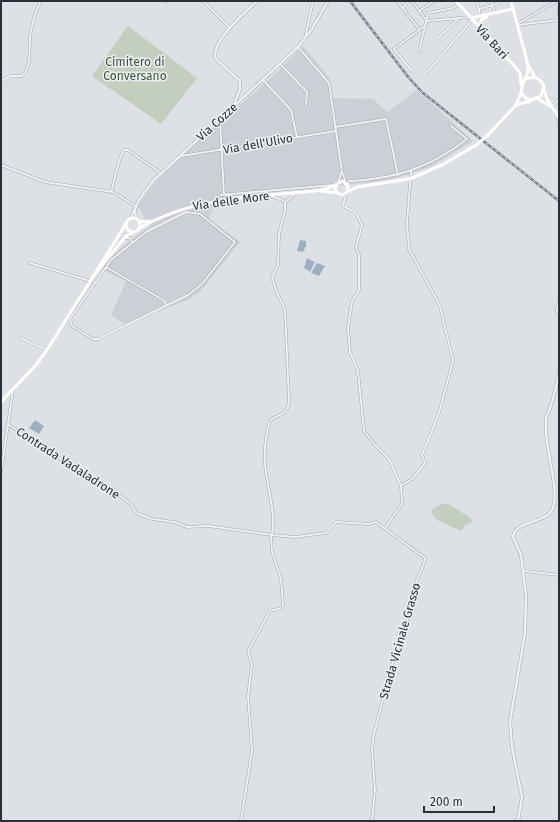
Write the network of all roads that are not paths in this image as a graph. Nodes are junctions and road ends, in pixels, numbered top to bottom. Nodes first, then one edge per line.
1 (41, 1) edge
2 (203, 1) edge
3 (257, 1) edge
4 (313, 1) edge
5 (328, 1) edge
6 (397, 1) edge
7 (408, 1) edge
8 (412, 1) edge
9 (434, 1) edge
10 (477, 1) edge
11 (492, 1) edge
12 (511, 1) edge
13 (557, 1) edge
14 (457, 2) edge
15 (551, 2) edge
16 (499, 3) dead end
17 (493, 5) junction
18 (403, 9) junction
19 (478, 9) junction
20 (512, 9) junction
21 (419, 11) junction
22 (495, 14) junction
23 (559, 16) edge
24 (458, 18) junction
25 (529, 18) junction
26 (476, 19) junction
27 (559, 20) edge
28 (427, 21) junction
29 (532, 22) junction
30 (426, 25) junction
31 (517, 25) junction
32 (230, 28) junction
33 (480, 28) junction
34 (419, 29) junction
35 (305, 39) junction
36 (437, 39) dead end
37 (298, 47) junction
38 (419, 52) dead end
39 (280, 64) junction
40 (528, 65) junction
41 (428, 71) dead end
42 (412, 72) dead end
43 (537, 78) junction
44 (262, 80) junction
45 (524, 80) junction
46 (1, 81) edge
47 (521, 85) junction
48 (544, 90) junction
49 (521, 93) junction
50 (538, 99) junction
51 (559, 99) edge
52 (530, 100) junction
53 (306, 105) dead end
54 (516, 105) junction
55 (552, 107) junction
56 (232, 108) junction
57 (558, 117) edge
58 (220, 120) junction
59 (559, 125) edge
60 (451, 126) dead end
61 (335, 127) junction
62 (336, 131) junction
63 (297, 137) junction
64 (221, 150) junction
65 (179, 157) junction
66 (1, 165) edge
67 (411, 171) junction
68 (342, 172) junction
69 (161, 173) junction
70 (398, 175) junction
71 (337, 184) junction
72 (347, 184) junction
73 (357, 187) junction
74 (315, 191) junction
75 (110, 192) junction
76 (296, 193) junction
77 (346, 193) junction
78 (338, 194) junction
79 (220, 195) dead end
80 (224, 195) junction
81 (269, 196) junction
82 (343, 200) junction
83 (285, 202) junction
84 (136, 206) junction
85 (134, 210) junction
86 (131, 218) junction
87 (136, 219) junction
88 (139, 222) junction
89 (150, 222) junction
90 (126, 224) junction
91 (145, 225) junction
92 (140, 228) junction
93 (145, 232) junction
94 (132, 233) junction
95 (132, 242) junction
96 (108, 257) junction
97 (30, 263) dead end
98 (106, 267) junction
99 (90, 281) junction
100 (559, 301) edge
101 (166, 305) junction
102 (559, 315) edge
103 (20, 338) dead end
104 (47, 350) junction
105 (559, 372) edge
106 (13, 389) junction
107 (1, 402) edge
108 (9, 425) junction
109 (1, 472) edge
110 (401, 486) junction
111 (385, 528) junction
112 (272, 535) junction
113 (525, 571) junction
114 (559, 575) edge
115 (241, 821) edge
116 (372, 821) edge
117 (518, 821) edge

1 - 46 street
2 - 32 street
3 - 32 street
4 - 35 street
5 - 35 street, Via Cozze
6 - 18 street
7 - 18 street
8 - 21 street
9 - 21 street
10 - 19 street
11 - 17 street
12 - 20 main road
13 - 15 street
13 - 23 street
14 - 26 main road, Via Bari
14 - 28 street
15 - 25 street
16 - 17 street
17 - 19 street
17 - 22 street
18 - 34 street
19 - 26 street
20 - 22 main road
20 - 31 main road
21 - 28 street
22 - 26 main road
24 - 26 street
24 - 28 street
24 - 36 street
25 - 29 street
25 - 31 street
26 - 33 main road
26 - 33 main road, Via Bari
26 - 41 street
27 - 29 street
28 - 30 street
29 - 31 street
30 - 34 street
30 - 38 street
31 - 40 main road
32 - 56 street
33 - 47 main road, Via Bari
34 - 42 street
35 - 37 street, Via Cozze
37 - 39 street, Via Cozze
37 - 61 street
39 - 44 street, Via Cozze
39 - 53 street
40 - 43 main road
40 - 45 main road
43 - 45 main road
43 - 48 main road
44 - 56 street, Via Cozze
44 - 63 street
45 - 47 main road
47 - 49 main road
48 - 50 main road
48 - 55 main road
49 - 52 main road
49 - 54 main road
50 - 52 main road
50 - 55 main road
51 - 55 street
52 - 54 main road
54 - 73 main road, bridge
55 - 57 main road
56 - 58 street, Via Cozze
57 - 59 street
58 - 64 street
58 - 65 street, Via Cozze
60 - 67 street
61 - 62 street
61 - 70 street
62 - 63 street, Via dell'Ulivo
62 - 68 street
63 - 64 street, Via dell'Ulivo
64 - 65 street, Via dell'Ulivo
64 - 80 street
65 - 69 street, Via Cozze
66 - 75 street
67 - 70 street
67 - 110 street
68 - 71 street
68 - 72 street
69 - 75 street
69 - 84 street, Via Cozze
70 - 72 street
71 - 72 main road
71 - 74 main road
71 - 78 main road
71 - 80 street
72 - 73 main road
72 - 77 main road
73 - 77 main road
74 - 76 main road, Via delle More
74 - 78 main road
75 - 84 street
76 - 81 main road, Via delle More
76 - 83 street
77 - 78 main road
77 - 82 street
78 - 82 street
79 - 80 street
81 - 83 street
81 - 89 main road, Via delle More
82 - 110 street
83 - 112 street
84 - 85 street, Via Cozze
85 - 86 street, Via Cozze
85 - 87 street
86 - 87 main road
86 - 90 main road
87 - 88 main road
88 - 89 main road
88 - 92 main road
89 - 91 main road
90 - 94 main road
90 - 99 main road
91 - 92 main road
91 - 93 street
92 - 93 street
92 - 94 main road
93 - 95 street
93 - 101 street
94 - 96 main road
95 - 96 street
95 - 98 street
96 - 99 main road
97 - 99 street
98 - 101 street
98 - 101 street
99 - 104 main road
100 - 102 street
103 - 104 street
104 - 106 main road
105 - 113 street
106 - 107 main road
106 - 108 street
108 - 109 street
108 - 112 street, Contrada Vadaladrone
110 - 111 street
111 - 112 street, Contrada Vadaladrone
111 - 116 street, Strada Vicinale Grasso
112 - 115 street
113 - 114 street
113 - 117 street

